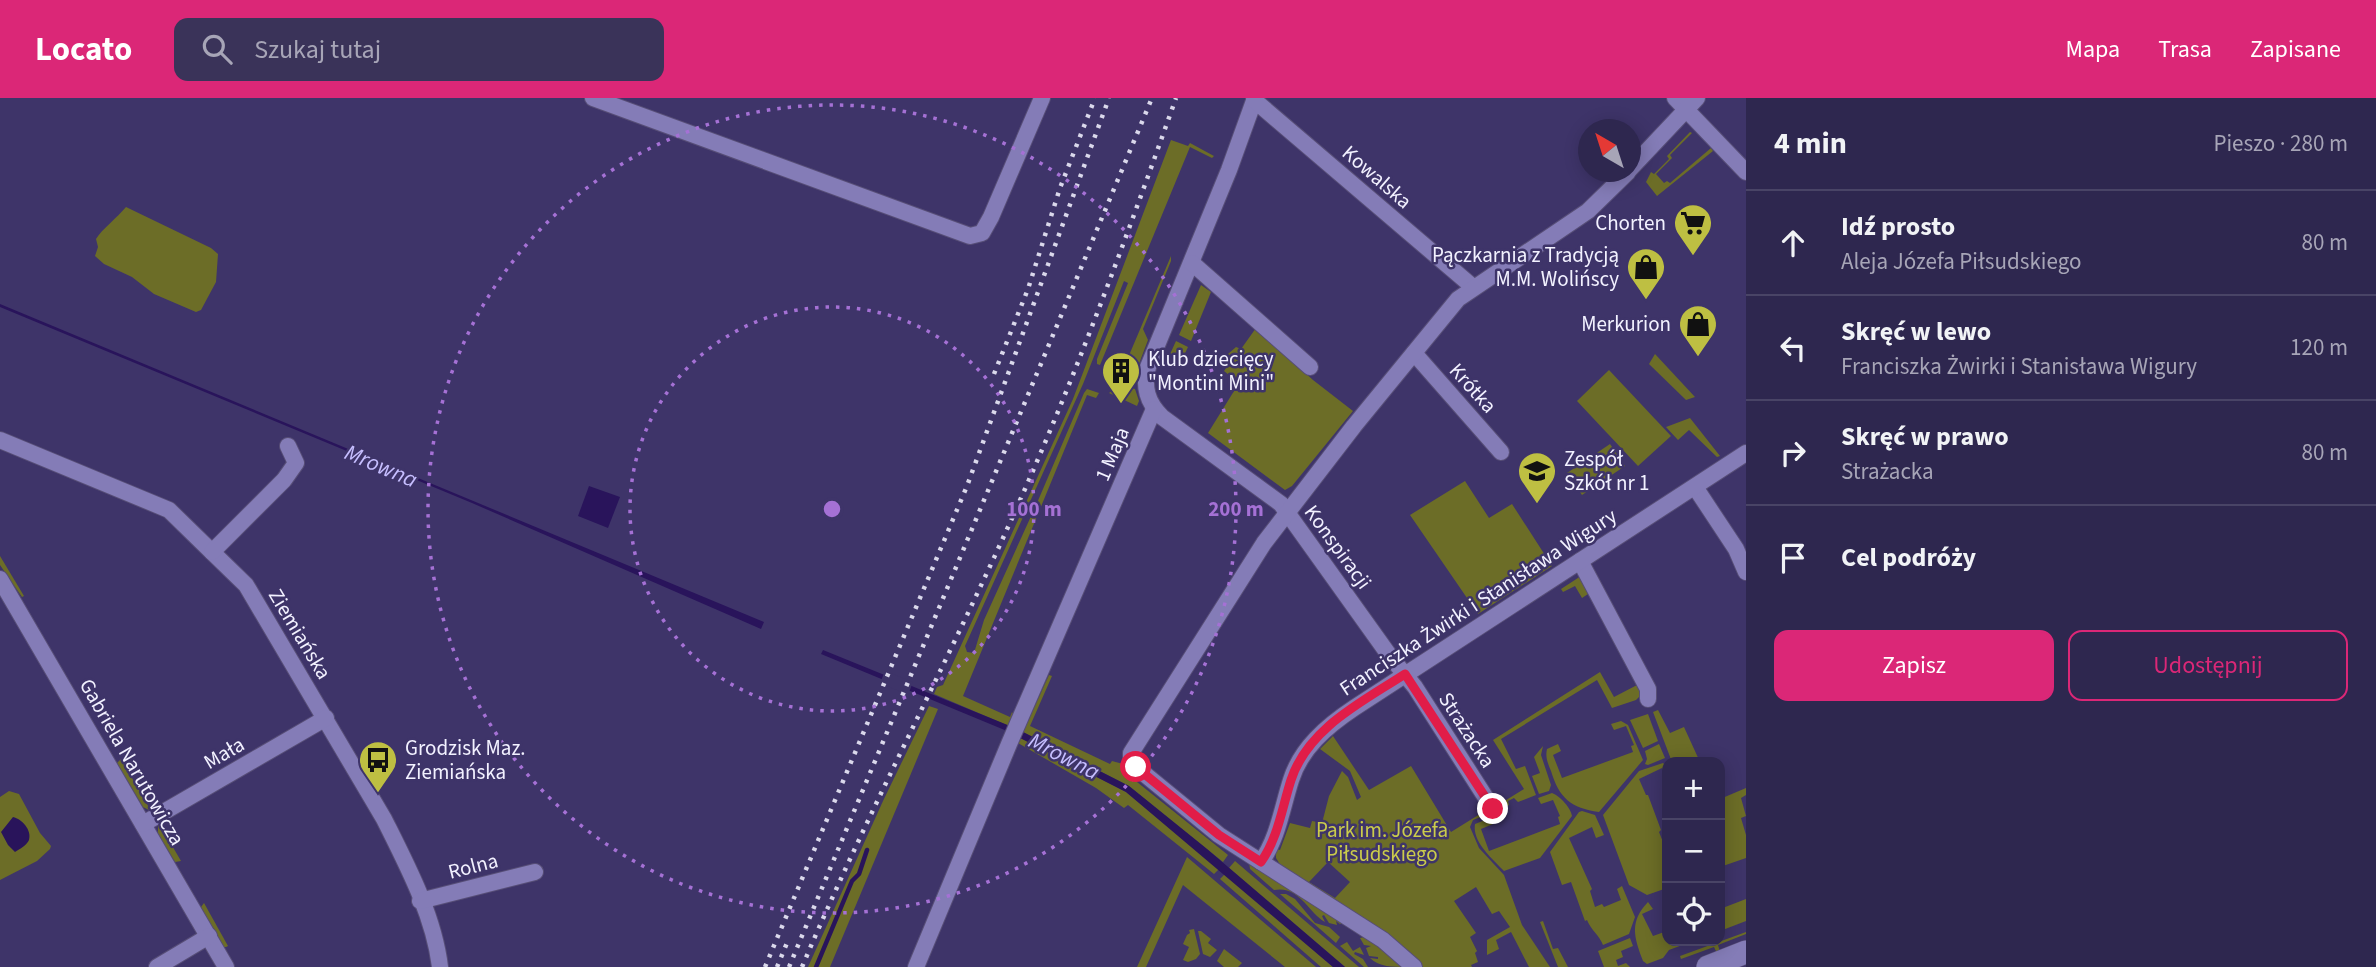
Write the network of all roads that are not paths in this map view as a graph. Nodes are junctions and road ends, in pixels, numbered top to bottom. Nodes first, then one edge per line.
1 (593, 98) edge
2 (1042, 98) edge
3 (1255, 99) edge
4 (1686, 102) edge
5 (632, 104) edge
6 (1641, 156) edge
7 (1746, 172) edge
8 (1617, 182) edge
9 (1192, 263) junction
10 (1473, 287) junction
11 (1414, 353) junction
12 (1310, 367) dead end
13 (1154, 409) junction
14 (0, 440) edge
15 (288, 446) dead end
16 (1501, 452) dead end
17 (1746, 453) edge
18 (1695, 487) junction
19 (1287, 512) junction
20 (212, 552) junction
21 (1580, 561) junction
22 (1746, 572) edge
23 (0, 579) edge
24 (1405, 674) junction
25 (1648, 699) dead end
26 (326, 718) junction
27 (1493, 809) dead end
28 (143, 824) junction
29 (1261, 862) junction
30 (535, 872) dead end
31 (420, 901) junction
32 (209, 936) junction
33 (1746, 952) edge
34 (157, 967) edge
35 (226, 967) edge
36 (440, 967) edge
37 (916, 967) edge
38 (1413, 967) edge
39 (1707, 967) edge

1 - 5 street
2 - 5 street
3 - 9 street, 1 Maja
3 - 10 street, Kowalska
4 - 6 street
4 - 7 street
8 - 10 street
9 - 12 street
9 - 13 street, 1 Maja
10 - 11 street
11 - 16 street, Krótka
11 - 19 street
13 - 19 street, Konspiracji
13 - 37 street, 1 Maja
14 - 20 street, Ziemiańska
15 - 20 street
17 - 18 street, Franciszka Żwirki i Stanisława Wigury
18 - 21 street, Franciszka Żwirki i Stanisława Wigury
18 - 22 street
19 - 24 street, Konspiracji
19 - 29 street
20 - 26 street, Ziemiańska
21 - 24 street, Franciszka Żwirki i Stanisława Wigury
21 - 25 street
23 - 28 street, Gabriela Narutowicza
24 - 27 street, Strażacka
24 - 29 street, Franciszka Żwirki i Stanisława Wigury
26 - 28 street, Mała
26 - 31 street, Ziemiańska
28 - 32 street, Gabriela Narutowicza
29 - 38 street
30 - 31 street, Rolna
31 - 36 street, Ziemiańska
32 - 34 street
32 - 35 street, Gabriela Narutowicza
33 - 39 street

